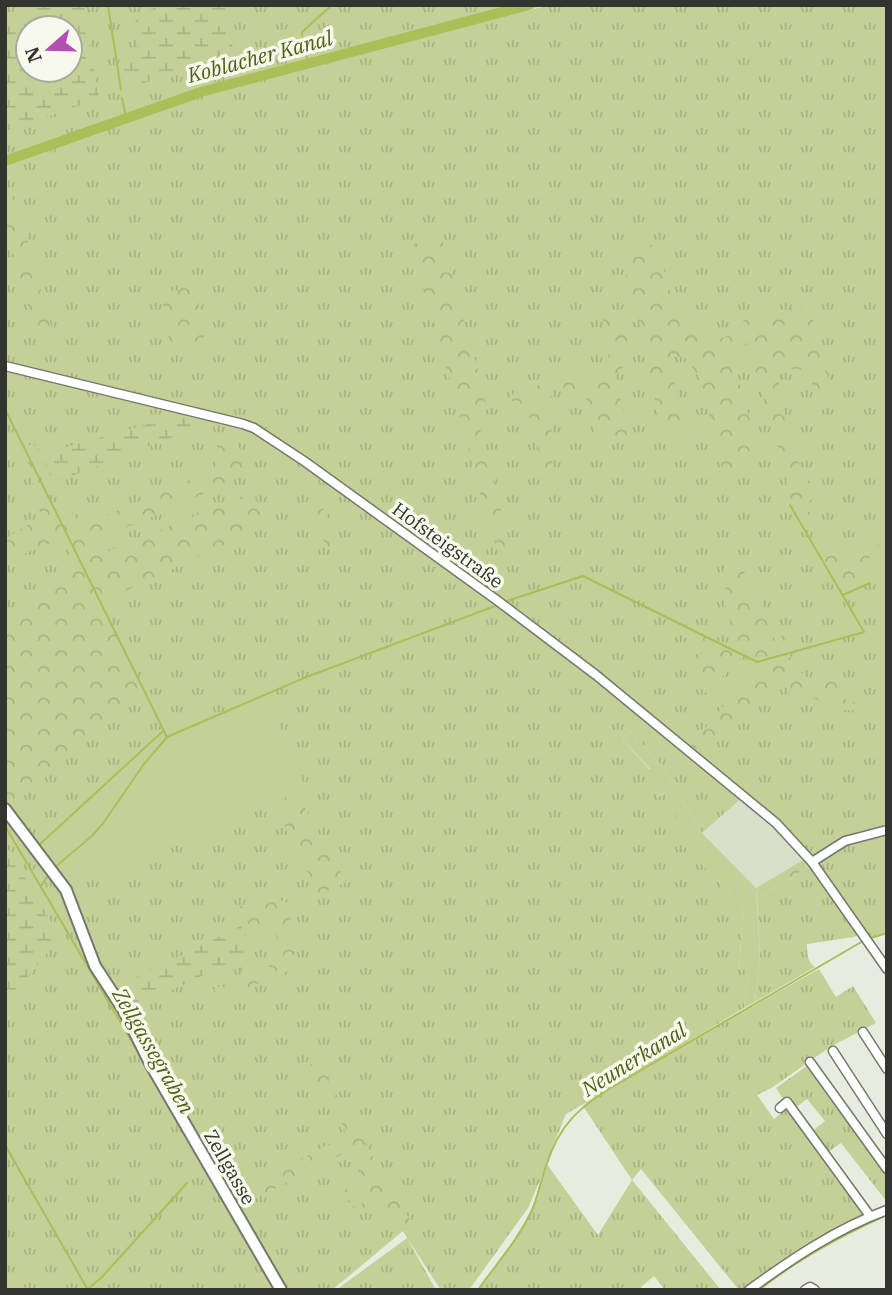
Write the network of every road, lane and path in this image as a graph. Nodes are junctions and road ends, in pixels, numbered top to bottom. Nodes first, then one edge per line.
1 (5, 366) edge
2 (5, 809) edge
3 (887, 830) edge
4 (812, 862) junction
5 (887, 969) edge
6 (863, 1032) dead end
7 (833, 1051) dead end
8 (810, 1062) dead end
9 (887, 1069) edge
10 (780, 1108) dead end
11 (887, 1134) edge
12 (887, 1169) edge
13 (887, 1210) edge
14 (870, 1216) junction
15 (281, 1290) edge
16 (749, 1290) edge
17 (805, 1290) edge
18 (815, 1290) edge

1 - 4 street, Hofsteigstraße
2 - 15 main road, Zellgasse
3 - 4 street
4 - 5 street, Hofsteigstraße
6 - 9 street
7 - 11 street
8 - 12 street
10 - 14 street
13 - 14 street
14 - 16 street
17 - 18 street

